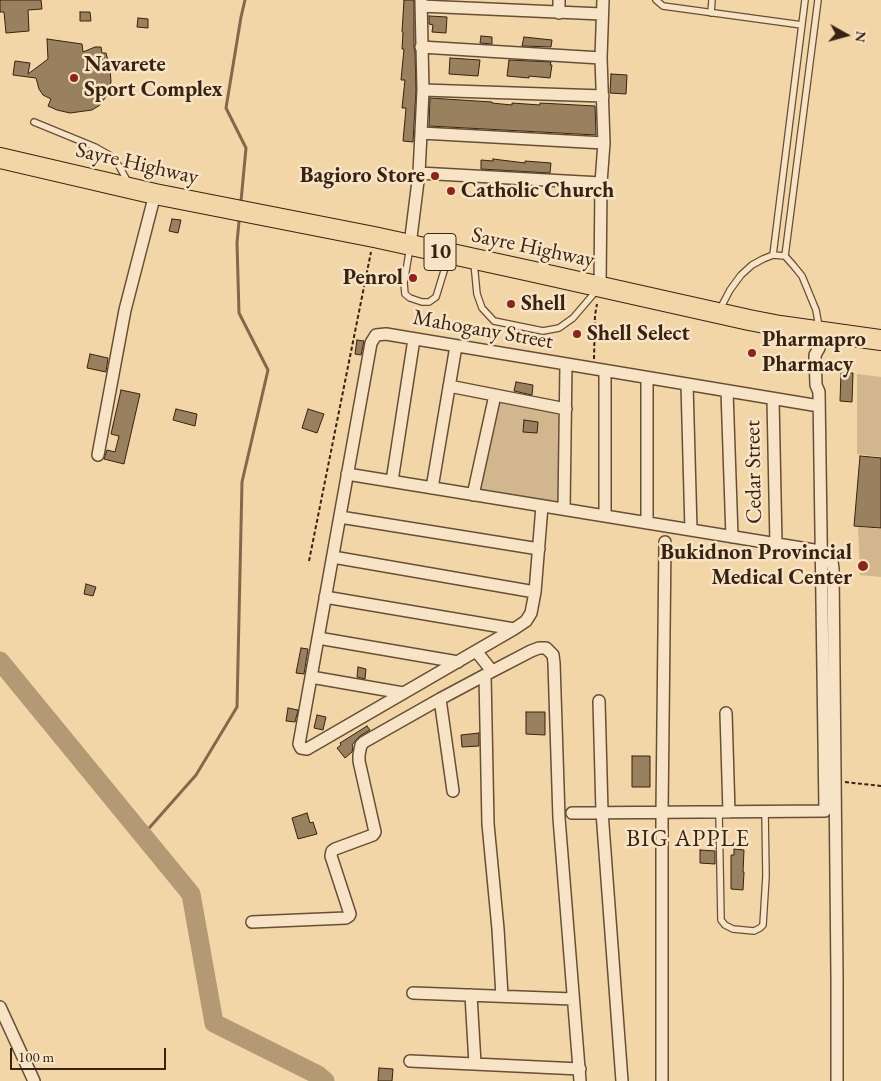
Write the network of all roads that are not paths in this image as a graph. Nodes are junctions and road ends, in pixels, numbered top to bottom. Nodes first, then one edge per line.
1 (559, 0) edge
2 (603, 0) edge
3 (656, 0) edge
4 (712, 0) edge
5 (805, 0) edge
6 (818, 0) edge
7 (421, 3) edge
8 (505, 5) edge
9 (559, 13) junction
10 (711, 13) junction
11 (602, 14) junction
12 (802, 25) junction
13 (421, 48) junction
14 (602, 58) junction
15 (423, 90) junction
16 (603, 96) junction
17 (34, 122) dead end
18 (421, 132) junction
19 (604, 143) junction
20 (0, 158) edge
21 (419, 173) junction
22 (601, 183) junction
23 (132, 188) junction
24 (155, 194) junction
25 (410, 245) junction
26 (449, 254) junction
27 (772, 255) junction
28 (785, 256) junction
29 (474, 259) junction
30 (600, 287) junction
31 (717, 313) junction
32 (414, 338) junction
33 (819, 340) junction
34 (881, 340) edge
35 (456, 346) junction
36 (566, 364) junction
37 (600, 370) junction
38 (647, 378) junction
39 (687, 384) junction
40 (449, 386) junction
41 (727, 391) junction
42 (495, 395) junction
43 (773, 399) junction
44 (819, 406) junction
45 (566, 409) junction
46 (98, 455) dead end
47 (348, 474) junction
48 (392, 481) junction
49 (432, 488) junction
50 (473, 494) junction
51 (542, 506) junction
52 (564, 509) junction
53 (340, 516) junction
54 (605, 516) junction
55 (647, 523) junction
56 (691, 530) junction
57 (732, 537) junction
58 (665, 542) dead end
59 (776, 544) junction
60 (539, 550) junction
61 (820, 551) junction
62 (332, 557) junction
63 (536, 592) junction
64 (326, 597) junction
65 (514, 629) junction
66 (318, 638) junction
67 (476, 651) junction
68 (458, 662) junction
69 (489, 673) junction
70 (311, 677) junction
71 (403, 693) junction
72 (440, 699) junction
73 (599, 701) dead end
74 (726, 712) dead end
75 (453, 791) dead end
76 (602, 812) junction
77 (662, 812) junction
78 (724, 812) junction
79 (764, 812) junction
80 (572, 813) dead end
81 (252, 922) dead end
82 (413, 993) dead end
83 (472, 995) junction
84 (502, 996) junction
85 (573, 999) junction
86 (0, 1007) edge
87 (410, 1061) dead end
88 (475, 1064) junction
89 (580, 1069) junction
90 (34, 1081) edge
91 (580, 1081) edge
92 (622, 1081) edge
93 (662, 1081) edge
94 (837, 1081) edge

1 - 9 street
2 - 11 street
3 - 10 lane
4 - 10 lane
5 - 12 lane
6 - 28 lane
7 - 8 street
7 - 13 street
8 - 9 street
9 - 11 street
10 - 12 lane
11 - 14 street
12 - 27 lane
13 - 14 street
13 - 15 street
14 - 16 street
15 - 16 street
15 - 18 street
16 - 19 street
17 - 23 lane
18 - 19 street
18 - 21 street
19 - 22 street
20 - 23 highway, Sayre Highway / 10
21 - 22 street
21 - 25 street
22 - 30 street
23 - 24 highway, Sayre Highway / 10
24 - 25 highway, Sayre Highway / 10
24 - 46 street
25 - 26 highway, Sayre Highway / 10
25 - 26 lane
26 - 29 highway, Sayre Highway / 10
27 - 28 lane
27 - 31 lane
28 - 33 lane
29 - 30 highway, Sayre Highway / 10
29 - 30 lane
30 - 31 highway, Sayre Highway / 10
31 - 33 highway, Sayre Highway / 10
32 - 35 street, Mahogany Street
32 - 47 street, Mahogany Street
32 - 48 street
33 - 34 highway, Sayre Highway / 10
33 - 44 street
35 - 36 street, Mahogany Street
35 - 40 street
36 - 37 street, Mahogany Street
36 - 45 street
37 - 38 street, Mahogany Street
37 - 54 street
38 - 39 street, Mahogany Street
38 - 55 street
39 - 41 street, Mahogany Street
39 - 56 street
40 - 42 street
40 - 49 street
41 - 43 street, Mahogany Street
41 - 57 street
42 - 45 street
42 - 50 street
43 - 44 street, Mahogany Street
43 - 59 street, Cedar Street
44 - 61 street
45 - 52 street
47 - 48 street
47 - 53 street
48 - 49 street
49 - 50 street
50 - 51 street
51 - 52 street
51 - 60 street
52 - 54 street
53 - 60 street
53 - 62 street
54 - 55 street
55 - 56 street
56 - 57 street
57 - 59 street
58 - 77 street
59 - 61 street
60 - 63 street
61 - 79 street
61 - 94 street
62 - 63 street
62 - 64 street
63 - 65 street
64 - 65 street
64 - 66 street
65 - 67 street
66 - 68 street
66 - 70 street
67 - 68 street
67 - 69 street
68 - 71 street
69 - 72 street
69 - 84 street
69 - 85 street
70 - 71 street
70 - 71 street
72 - 75 street
72 - 81 street
73 - 76 street
74 - 78 street
76 - 77 street
76 - 80 street
76 - 92 street
77 - 78 street
77 - 93 street
78 - 79 street
78 - 79 lane
82 - 83 street
83 - 84 street
83 - 88 street
84 - 85 street
85 - 89 street
86 - 90 street
87 - 88 street
88 - 89 street
89 - 91 street

